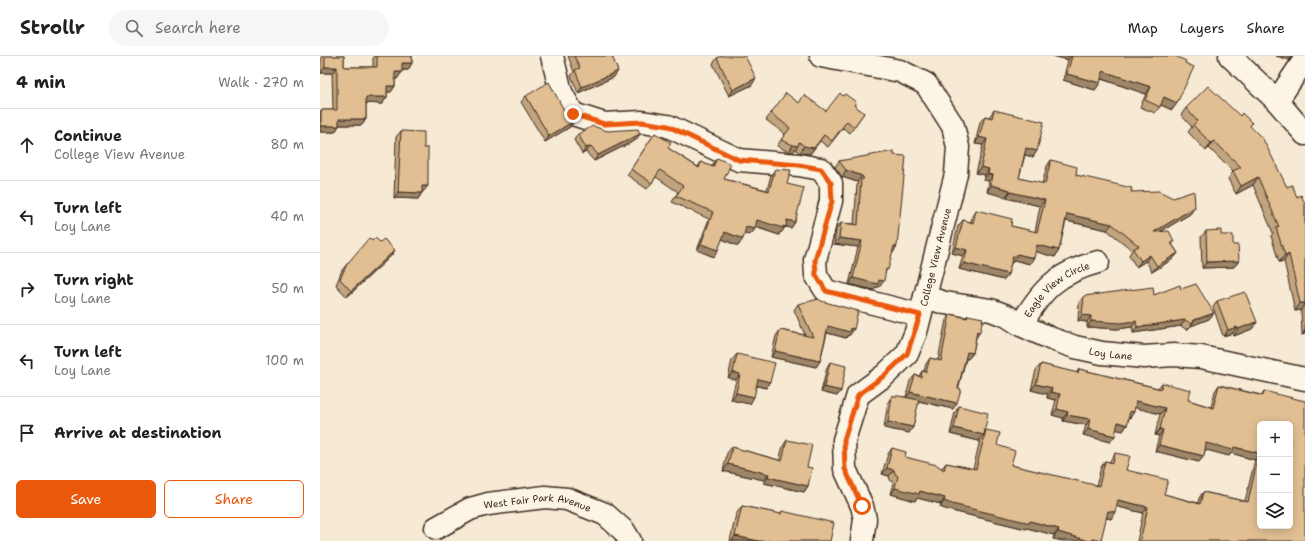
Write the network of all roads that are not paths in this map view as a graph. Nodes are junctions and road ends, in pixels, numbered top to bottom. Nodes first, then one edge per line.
1 (552, 56) edge
2 (822, 56) edge
3 (1230, 56) edge
4 (1305, 59) edge
5 (1277, 102) junction
6 (1305, 134) edge
7 (1098, 262) dead end
8 (922, 306) junction
9 (1021, 325) junction
10 (1305, 379) edge
11 (436, 528) dead end
12 (630, 541) edge
13 (863, 541) edge

1 - 8 street, Loy Lane
2 - 8 street, College View Avenue
3 - 5 street
4 - 5 street
5 - 6 street
7 - 9 street, Eagle View Circle
8 - 9 street, Loy Lane
8 - 13 street, College View Avenue
9 - 10 street, Loy Lane
11 - 12 street, West Fair Park Avenue

